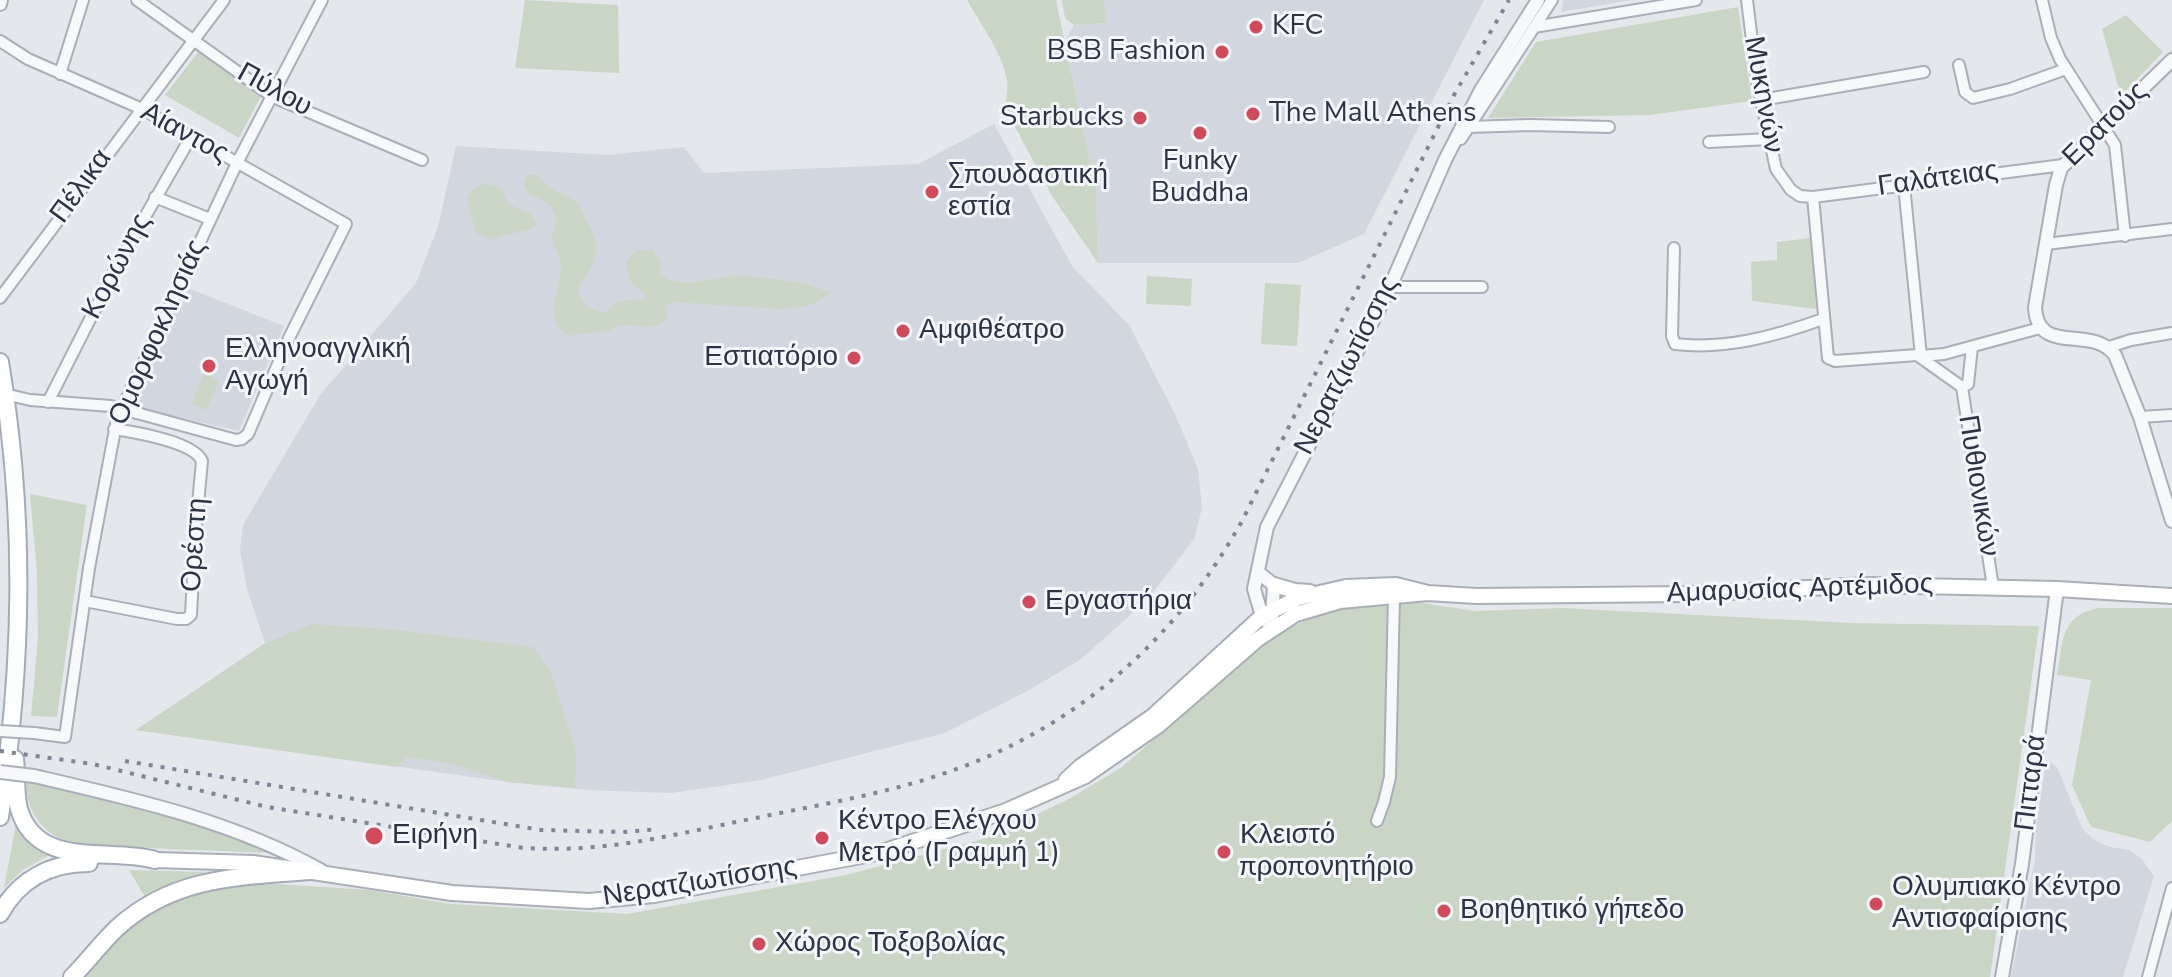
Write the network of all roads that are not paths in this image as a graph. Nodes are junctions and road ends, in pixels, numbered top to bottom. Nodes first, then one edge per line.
1 (83, 0) edge
2 (137, 0) edge
3 (224, 0) edge
4 (322, 0) edge
5 (1538, 0) edge
6 (1552, 0) edge
7 (1696, 0) edge
8 (1747, 0) edge
9 (2042, 0) edge
10 (1534, 27) junction
11 (0, 41) edge
12 (195, 42) junction
13 (2172, 60) edge
14 (1959, 65) dead end
15 (2066, 69) junction
16 (1924, 72) dead end
17 (60, 74) junction
18 (273, 97) junction
19 (1761, 100) junction
20 (142, 109) junction
21 (2104, 126) junction
22 (1469, 127) junction
23 (1609, 127) dead end
24 (192, 135) junction
25 (1769, 139) junction
26 (1709, 142) dead end
27 (422, 160) dead end
28 (1445, 160) junction
29 (237, 163) junction
30 (2063, 165) junction
31 (1904, 185) junction
32 (155, 197) junction
33 (1813, 197) junction
34 (210, 219) junction
35 (2172, 229) edge
36 (2125, 236) junction
37 (2046, 244) junction
38 (1674, 248) dead end
39 (1390, 287) junction
40 (1482, 287) dead end
41 (0, 298) edge
42 (1823, 319) junction
43 (2040, 328) junction
44 (2172, 333) edge
45 (1972, 347) junction
46 (2109, 347) junction
47 (1921, 356) junction
48 (0, 362) edge
49 (1962, 387) junction
50 (5, 394) junction
51 (48, 402) junction
52 (122, 409) junction
53 (2172, 415) edge
54 (2140, 417) junction
55 (114, 429) junction
56 (2172, 521) edge
57 (1259, 573) junction
58 (1274, 585) junction
59 (1356, 585) joint
60 (1993, 587) junction
61 (2057, 589) junction
62 (1323, 591) junction
63 (1428, 593) junction
64 (1394, 596) junction
65 (2172, 596) edge
66 (85, 601) junction
67 (1269, 618) junction
68 (6, 731) edge
69 (0, 772) edge
70 (0, 817) edge
71 (1377, 821) dead end
72 (155, 860) junction
73 (310, 871) junction
74 (328, 875) junction
75 (2172, 888) edge
76 (0, 914) edge
77 (72, 977) edge
78 (2002, 977) edge
79 (2148, 977) edge

1 - 17 street
2 - 12 street, Πύλου
3 - 12 street, Πέλικα
4 - 18 street, Ομορφοκλησιάς
5 - 28 street, Νερατζιωτίσσης
6 - 10 street, Νερατζιωτίσσης
7 - 10 street
8 - 19 street, Μυκηνών
9 - 15 street
10 - 22 street, Νερατζιωτίσσης
11 - 17 street, Αίαντος
12 - 18 street, Πύλου
12 - 20 street, Πέλικα
13 - 21 street, Ερατούς
14 - 15 street
15 - 21 street
16 - 19 street
17 - 20 street, Αίαντος
18 - 27 street, Πύλου
18 - 29 street, Ομορφοκλησιάς
19 - 25 street, Μυκηνών
20 - 24 street, Αίαντος
20 - 41 street, Πέλικα
21 - 30 street, Ερατούς
21 - 36 street
22 - 23 street
22 - 28 street, Νερατζιωτίσσης
24 - 29 street, Αίαντος
24 - 32 street, Κορώνης
25 - 26 street
25 - 33 street, Μυκηνών
28 - 39 street, Νερατζιωτίσσης
29 - 34 street, Ομορφοκλησιάς
29 - 52 street, Αίαντος
30 - 31 street, Γαλάτειας
30 - 37 street, Ερατούς
31 - 33 street, Γαλάτειας
31 - 47 street
32 - 34 street
32 - 51 street, Κορώνης
33 - 42 street
34 - 52 street, Ομορφοκλησιάς
35 - 36 street
36 - 37 street
37 - 43 street, Ερατούς
38 - 42 street
39 - 40 street
39 - 57 street, Νερατζιωτίσσης
42 - 47 street
43 - 45 street
43 - 46 street
44 - 46 street
45 - 47 street
45 - 49 street
46 - 54 street
47 - 49 street, Πυθιονικών
48 - 50 main road
49 - 60 street, Πυθιονικών
50 - 51 street
50 - 68 main road
51 - 52 street
52 - 55 street, Ομορφοκλησιάς
53 - 54 street
54 - 56 street
55 - 66 street, Ομορφοκλησιάς
55 - 66 street, Ορέστη
57 - 58 street
57 - 67 street, Νερατζιωτίσσης
58 - 62 main road
58 - 67 street
59 - 62 main road, Νερατζιωτίσσης
59 - 63 main road, Αμαρυσίας Αρτέμιδος
60 - 61 main road, Αμαρυσίας Αρτέμιδος
60 - 63 main road, Αμαρυσίας Αρτέμιδος
61 - 65 main road, Αμαρυσίας Αρτέμιδος
61 - 78 street, Πιτταρά
62 - 67 main road, Νερατζιωτίσσης
63 - 64 main road, Αμαρυσίας Αρτέμιδος
64 - 67 main road, Αμαρυσίας Αρτέμιδος
64 - 71 street
66 - 68 street, Ομορφοκλησιάς, bridge
67 - 74 main road, Νερατζιωτίσσης
68 - 70 main road
68 - 72 main road
69 - 74 street, Νερατζιωτίσσης, bridge
72 - 73 main road, Νερατζιωτίσσης
72 - 76 main road
73 - 74 main road, Νερατζιωτίσσης
73 - 77 main road
75 - 79 street

